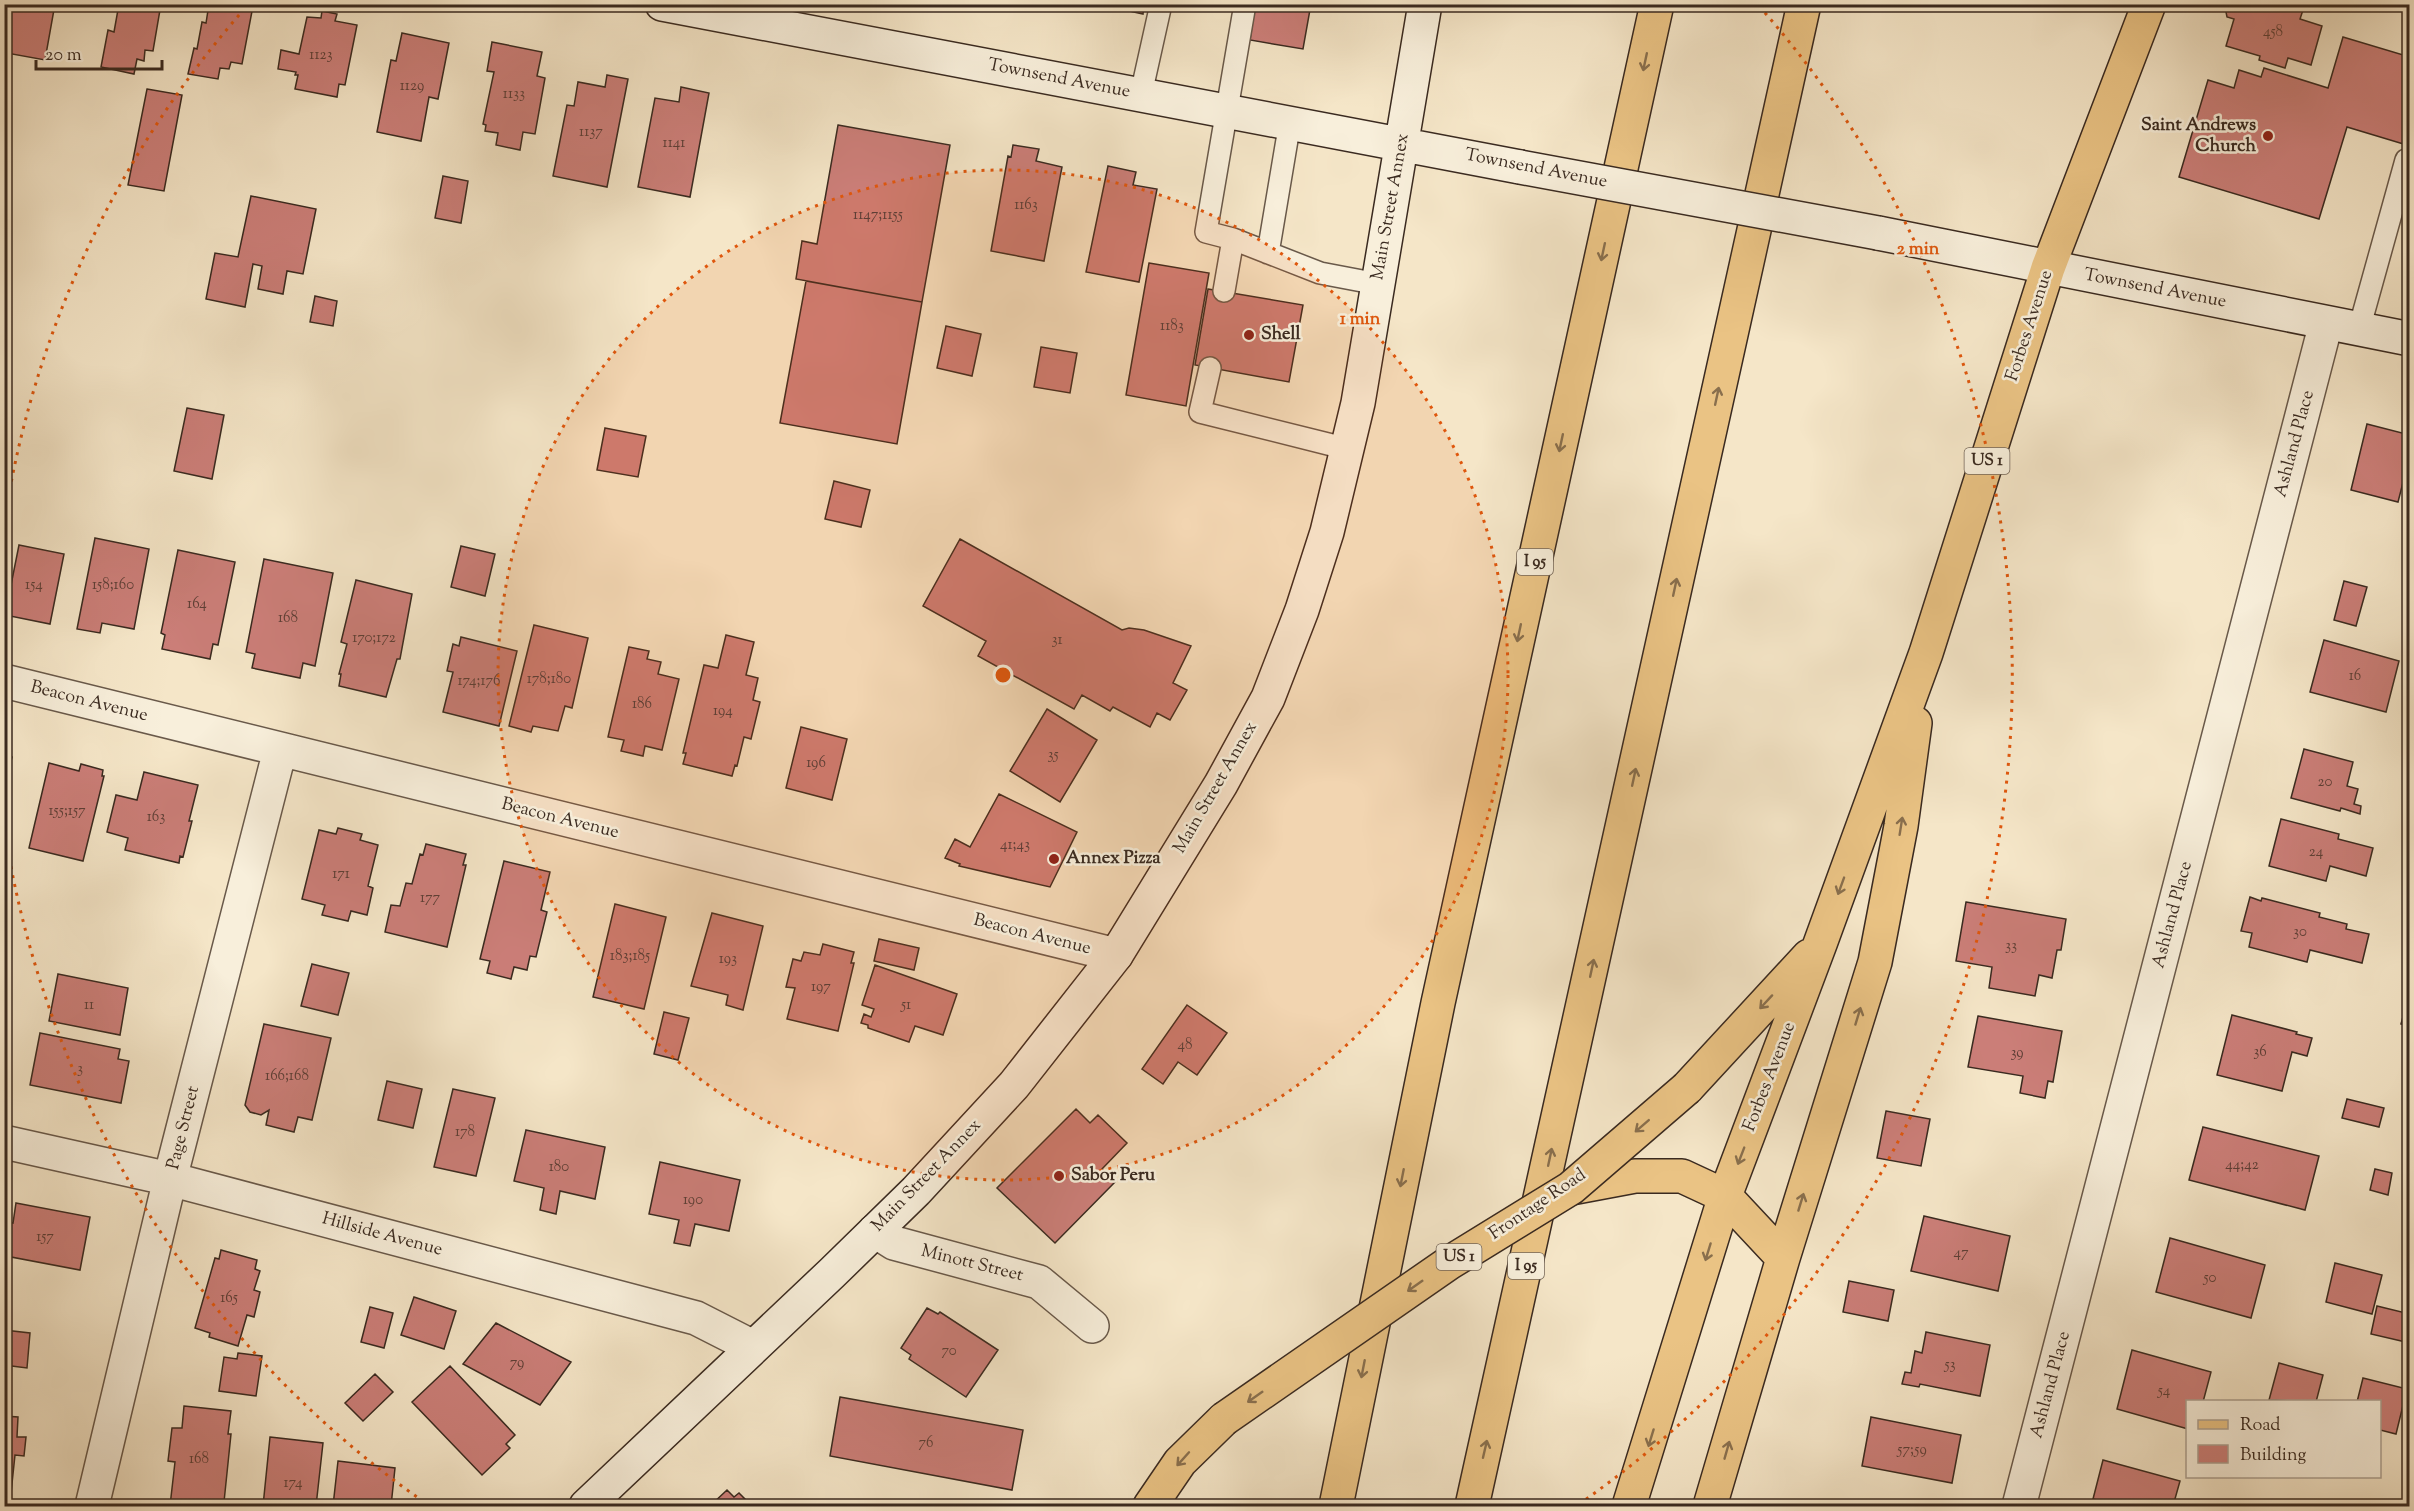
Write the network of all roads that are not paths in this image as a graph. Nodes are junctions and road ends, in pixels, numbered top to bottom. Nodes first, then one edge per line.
1 (662, 4) edge
2 (1161, 4) edge
3 (1245, 4) edge
4 (1425, 4) edge
5 (1658, 4) edge
6 (1804, 4) edge
7 (2149, 4) edge
8 (1141, 94) junction
9 (1225, 110) junction
10 (1290, 122) junction
11 (1401, 143) junction
12 (2406, 160) dead end
13 (1233, 239) junction
14 (1268, 253) junction
15 (2048, 268) junction
16 (1378, 284) junction
17 (1224, 291) dead end
18 (2326, 323) junction
19 (2359, 329) junction
20 (2409, 339) edge
21 (1209, 368) dead end
22 (1348, 449) junction
23 (1926, 653) junction
24 (4, 681) edge
25 (280, 750) junction
26 (1820, 944) junction
27 (1116, 955) junction
28 (4, 1142) edge
29 (170, 1179) junction
30 (1570, 1188) junction
31 (1725, 1196) junction
32 (875, 1231) junction
33 (1783, 1258) junction
34 (1092, 1326) dead end
35 (753, 1347) junction
36 (92, 1506) edge
37 (586, 1506) edge
38 (1150, 1506) edge
39 (1335, 1506) edge
40 (1472, 1506) edge
41 (1629, 1506) edge
42 (1710, 1506) edge
43 (2019, 1506) edge

1 - 8 street, Townsend Avenue
2 - 8 lane
3 - 9 lane
4 - 11 street, Main Street Annex
5 -> 39 main road, I 95
40 -> 6 main road, I 95
7 - 15 main road, Forbes Avenue / US 1
8 - 9 street, Townsend Avenue
9 - 10 street, Townsend Avenue
9 - 13 lane
10 - 11 street, Townsend Avenue
10 - 14 lane
11 - 15 street, Townsend Avenue, bridge
11 - 16 street, Main Street Annex
12 - 19 lane
13 - 14 lane
13 - 17 lane
14 - 16 lane
15 - 18 street, Townsend Avenue
15 - 23 main road, Forbes Avenue / US 1
16 - 22 street, Main Street Annex
18 - 19 street, Townsend Avenue
18 - 43 street, Ashland Place
19 - 20 street, Townsend Avenue
21 - 22 lane
22 - 27 street, Main Street Annex
23 -> 26 main road, Forbes Avenue / US 1
33 -> 23 main road, Forbes Avenue / US 1
24 - 25 street, Beacon Avenue
25 - 27 street, Beacon Avenue
25 - 29 street, Page Street
26 -> 30 main road, Frontage Road / US 1, bridge
26 -> 31 main road, Forbes Avenue
27 - 32 street, Main Street Annex
28 - 29 street, Hillside Avenue
29 - 35 street, Hillside Avenue
29 - 36 street, Page Street
30 - 31 main road
30 -> 38 main road, Frontage Road / US 1, bridge
31 - 33 main road
31 -> 41 main road, Forbes Avenue
32 - 34 street, Minott Street
32 - 35 street, Main Street Annex
42 -> 33 main road, Forbes Avenue / US 1
35 - 37 street, Main Street Annex

